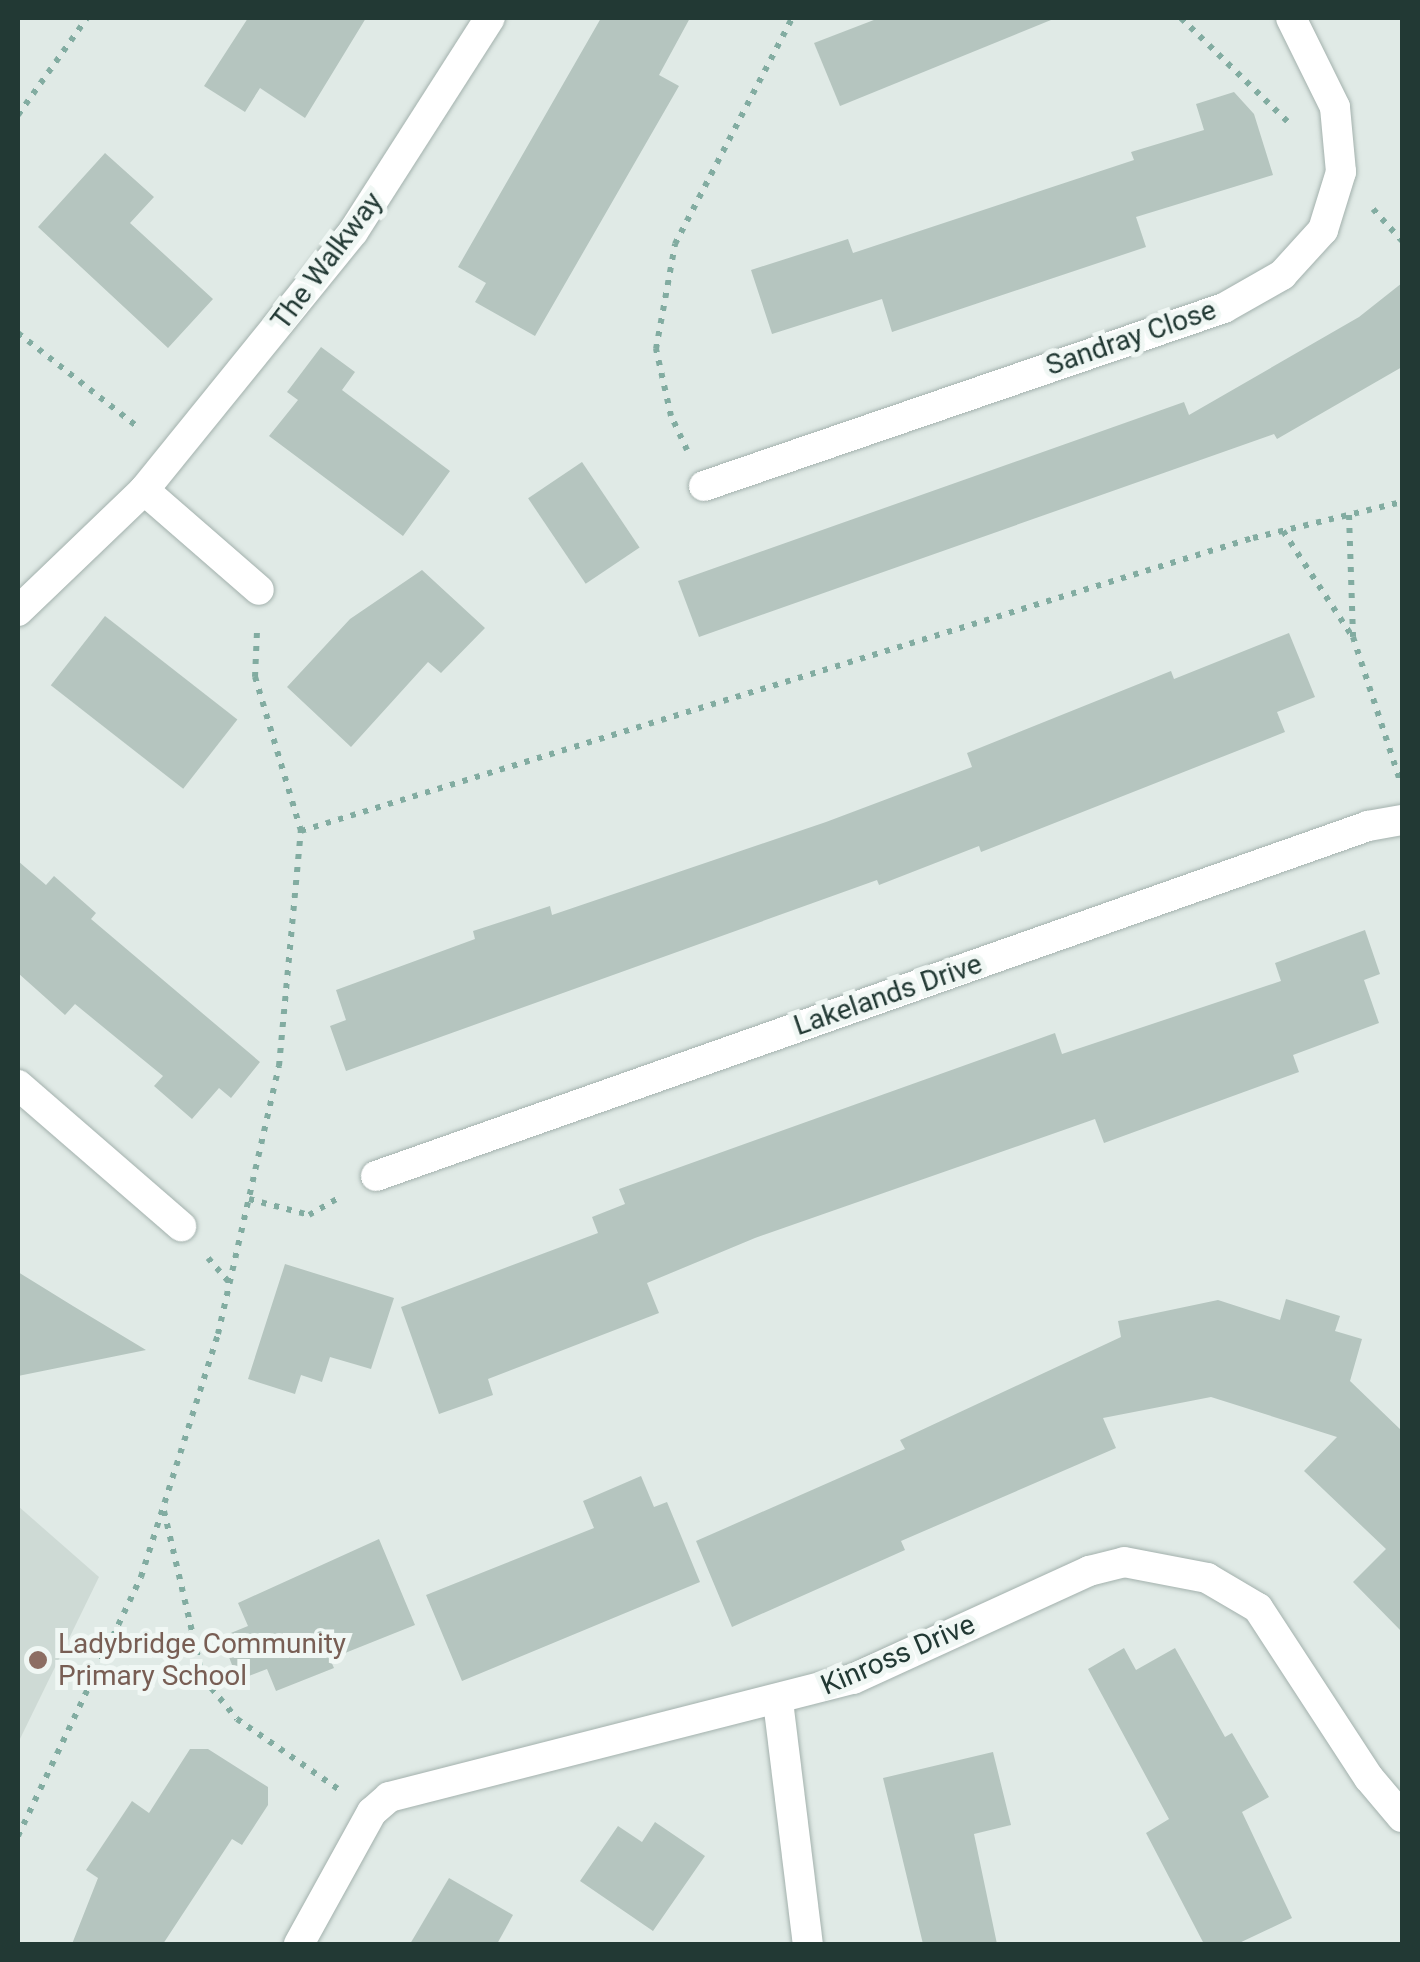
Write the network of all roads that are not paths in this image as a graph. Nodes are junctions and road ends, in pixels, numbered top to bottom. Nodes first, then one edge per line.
1 (490, 18) edge
2 (1290, 18) edge
3 (704, 486) road end
4 (144, 490) junction
5 (258, 590) road end
6 (18, 612) edge
7 (1402, 820) edge
8 (18, 1085) edge
9 (376, 1176) road end
10 (181, 1226) dead end
11 (778, 1701) junction
12 (1402, 1817) edge
13 (299, 1944) edge
14 (808, 1944) edge

1 - 4 street, The Walkway
2 - 3 street, Sandray Close
4 - 5 street
4 - 6 street, The Walkway
7 - 9 street, Lakelands Drive
8 - 10 street
11 - 12 street, Kinross Drive
11 - 13 street, Kinross Drive
11 - 14 street

